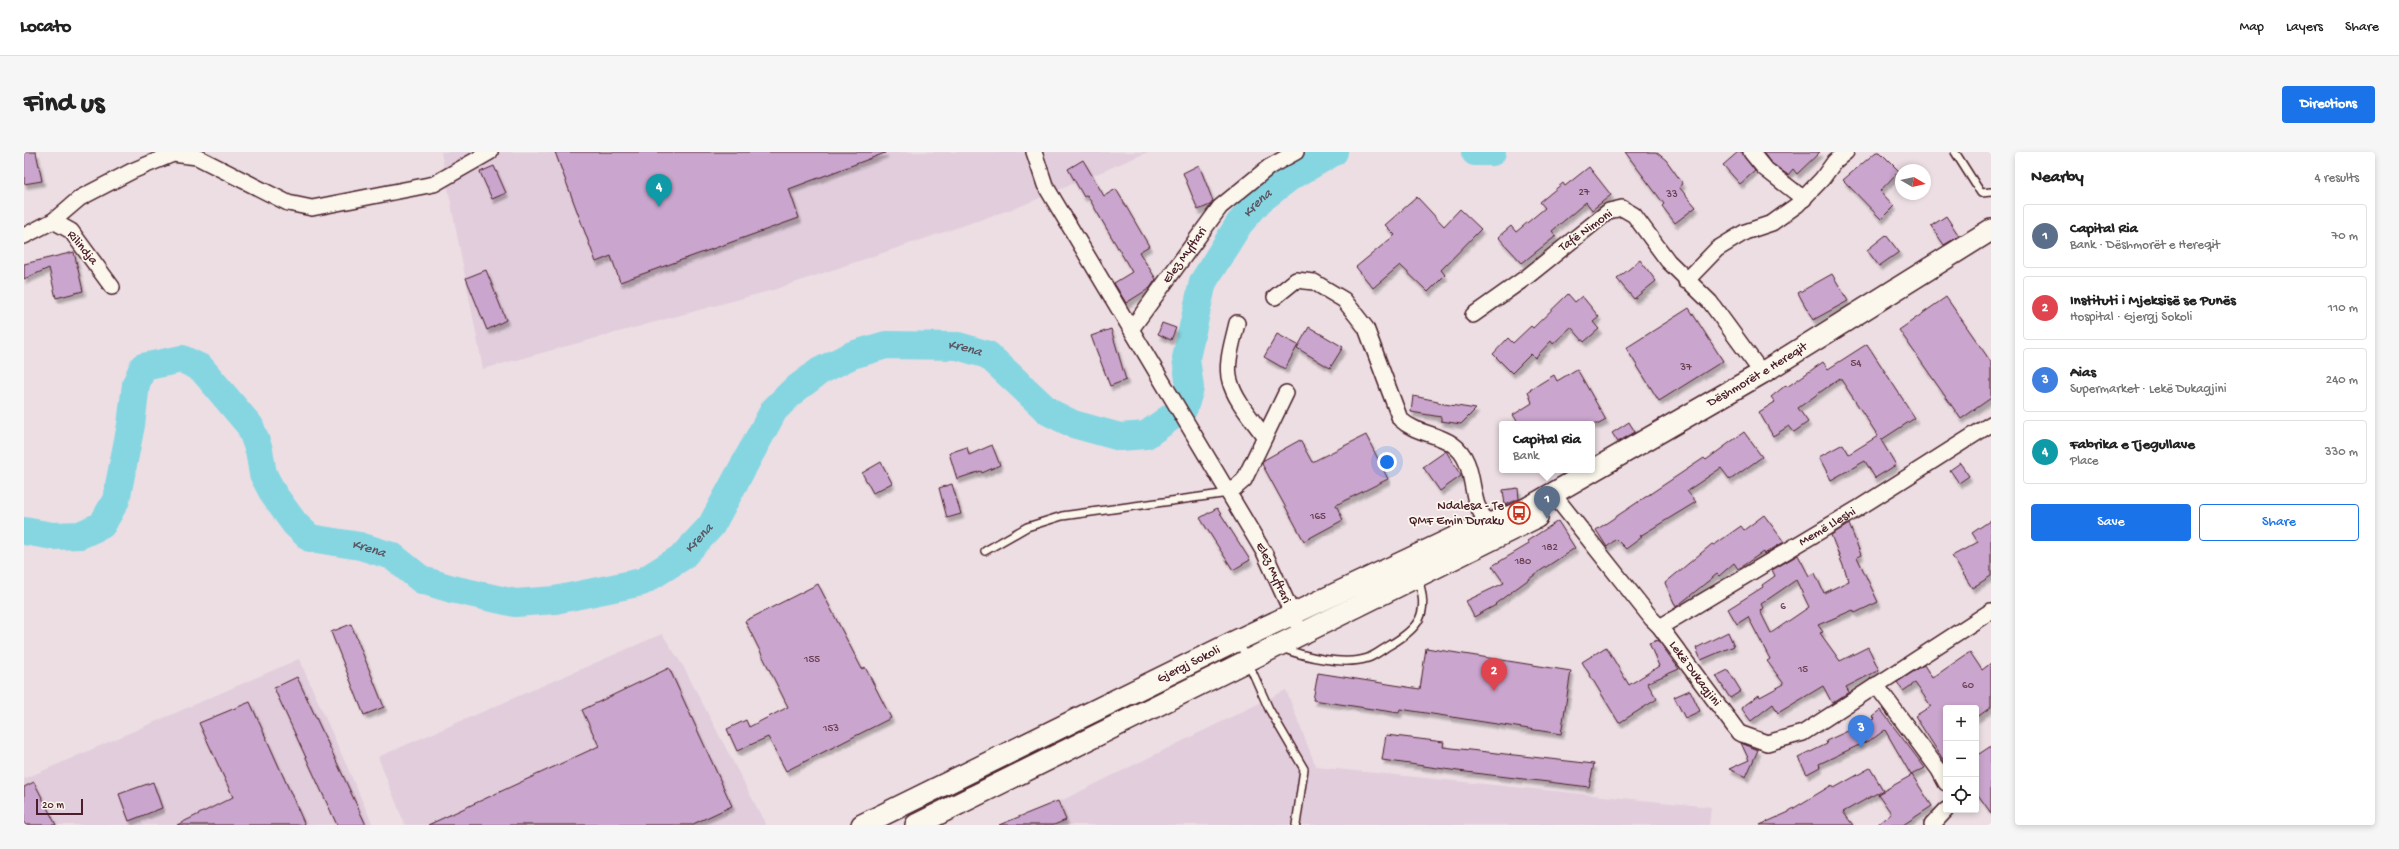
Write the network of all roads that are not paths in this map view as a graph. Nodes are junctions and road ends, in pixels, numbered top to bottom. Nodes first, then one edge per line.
1 (490, 152) edge
2 (1034, 152) edge
3 (1296, 152) edge
4 (1751, 152) edge
5 (1846, 152) edge
6 (1956, 152) edge
7 (1991, 192) edge
8 (1804, 199) junction
9 (53, 221) junction
10 (1991, 230) edge
11 (24, 236) edge
12 (1991, 243) edge
13 (1686, 281) junction
14 (112, 286) dead end
15 (1275, 297) dead end
16 (1473, 315) dead end
17 (1237, 323) dead end
18 (1132, 328) junction
19 (1762, 373) junction
20 (1286, 393) dead end
21 (1991, 424) edge
22 (1264, 436) junction
23 (1229, 493) junction
24 (1556, 499) junction
25 (1521, 520) junction
26 (1487, 524) junction
27 (985, 551) dead end
28 (1417, 578) junction
29 (1991, 611) edge
30 (1292, 615) junction
31 (1660, 627) junction
32 (1302, 634) junction
33 (1238, 640) junction
34 (1278, 646) junction
35 (1246, 661) junction
36 (1876, 685) junction
37 (1943, 777) edge
38 (1943, 813) edge
39 (862, 825) edge
40 (916, 825) edge
41 (1296, 825) edge
42 (1932, 825) edge

1 - 9 street
2 - 18 street
3 - 18 street, Elez Myftari
4 - 8 street
5 - 8 street
6 - 7 lane
8 - 13 street
9 - 11 street, Rilindja
9 - 14 street, Rilindja
10 - 19 main road, Dëshmorët e Hereqit
12 - 24 main road
13 - 16 street, Tafë Nimoni
13 - 19 street, Tafë Nimoni
15 - 26 street
17 - 22 street
18 - 23 street, Elez Myftari
19 - 24 main road, Dëshmorët e Hereqit
20 - 22 street
21 - 31 street, Memë Lleshi
22 - 23 street
23 - 27 lane
23 - 30 street, Elez Myftari
24 - 25 main road, Dëshmorët e Hereqit
24 - 31 street, Lekë Dukagjini
25 - 26 main road, Gjergj Sokoli
25 - 28 main road, Gjergj Sokoli
26 - 30 main road, Gjergj Sokoli
28 - 32 main road, Gjergj Sokoli
28 - 34 lane
29 - 36 street, Lekë Dukagjini
30 - 32 street, Elez Myftari
30 - 33 main road, Gjergj Sokoli
31 - 36 street, Lekë Dukagjini
32 - 34 main road, Gjergj Sokoli
33 - 35 lane
33 - 39 main road, Gjergj Sokoli
34 - 35 main road, Gjergj Sokoli
35 - 40 main road, Gjergj Sokoli
35 - 41 lane
36 - 37 street
38 - 42 street

